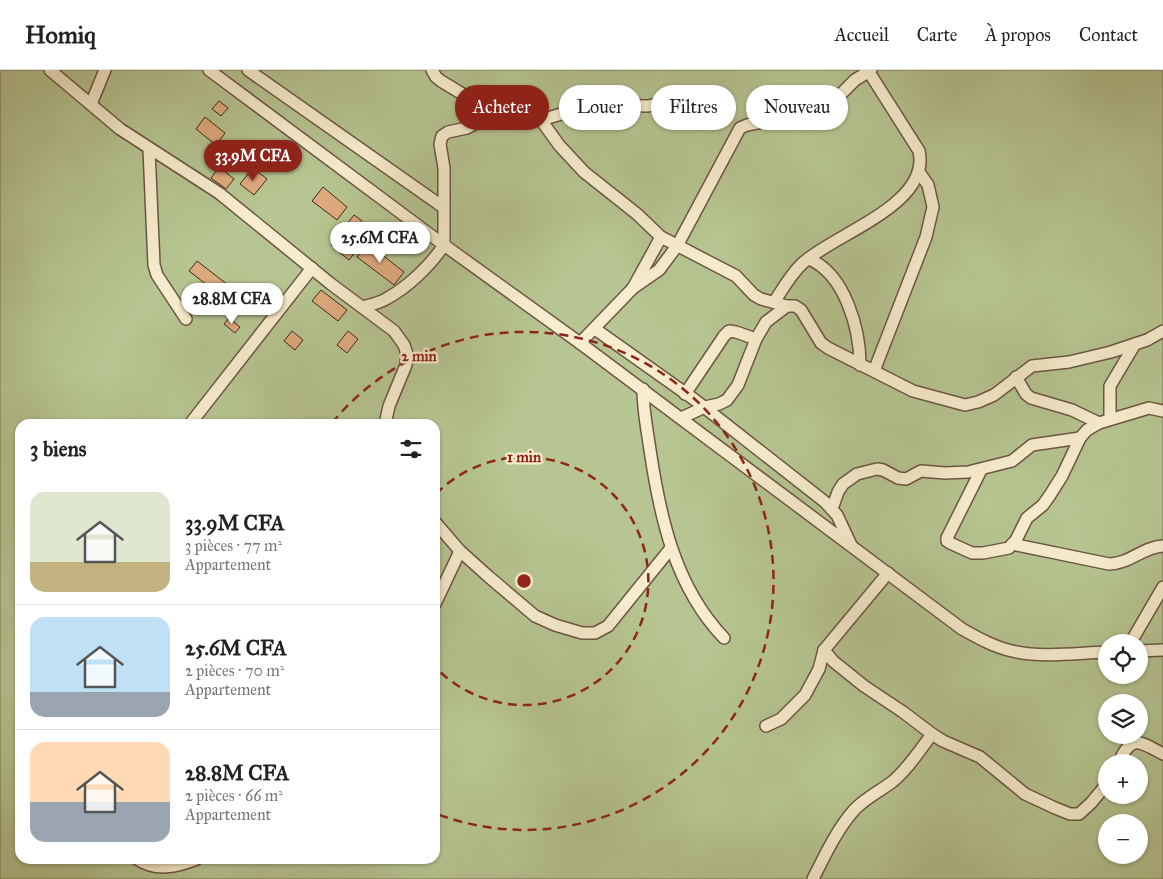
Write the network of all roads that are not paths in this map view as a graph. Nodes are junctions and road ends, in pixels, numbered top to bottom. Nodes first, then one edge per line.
1 (50, 70) edge
2 (104, 70) edge
3 (209, 70) edge
4 (248, 70) edge
5 (432, 70) edge
6 (870, 71) edge
7 (455, 89) edge
8 (91, 104) junction
9 (651, 105) edge
10 (549, 118) edge
11 (458, 130) edge
12 (548, 130) edge
13 (149, 149) junction
14 (919, 172) junction
15 (443, 207) junction
16 (662, 237) junction
17 (444, 245) junction
18 (677, 246) junction
19 (808, 259) junction
20 (312, 268) junction
21 (634, 288) junction
22 (774, 302) junction
23 (787, 306) junction
24 (363, 307) junction
25 (186, 319) dead end
26 (595, 329) junction
27 (1163, 330) edge
28 (756, 339) junction
29 (580, 343) junction
30 (1135, 344) junction
31 (860, 365) junction
32 (874, 371) junction
33 (1016, 377) junction
34 (642, 389) junction
35 (686, 394) junction
36 (704, 407) junction
37 (1163, 411) edge
38 (681, 418) junction
39 (194, 419) edge
40 (386, 419) edge
41 (1104, 421) junction
42 (1080, 438) junction
43 (981, 470) junction
44 (832, 509) junction
45 (440, 528) edge
46 (1012, 544) junction
47 (851, 546) junction
48 (1163, 546) edge
49 (671, 548) junction
50 (460, 551) junction
51 (888, 573) junction
52 (1163, 587) edge
53 (440, 593) edge
54 (1136, 634) edge
55 (724, 638) dead end
56 (824, 650) junction
57 (1163, 650) edge
58 (1148, 651) edge
59 (1098, 652) edge
60 (766, 726) dead end
61 (932, 734) junction
62 (1123, 754) edge
63 (1163, 754) edge
64 (1098, 794) edge
65 (148, 864) edge
66 (184, 864) edge
67 (813, 879) edge

1 - 8 street
2 - 8 street
3 - 17 street
4 - 15 street
5 - 7 street
6 - 14 street
6 - 18 street
8 - 13 street
9 - 10 street
11 - 15 street
12 - 16 street
13 - 20 street
13 - 25 street
14 - 19 street
14 - 32 street
15 - 17 street
16 - 18 street
16 - 21 street
17 - 24 street
17 - 29 street
18 - 21 street
18 - 22 street
19 - 22 street
19 - 31 street
20 - 24 street
20 - 39 street
21 - 26 street
22 - 23 street
23 - 28 street
23 - 31 street
24 - 40 street
26 - 29 street
26 - 35 street
27 - 30 street
28 - 35 street
28 - 36 street
29 - 34 street
30 - 33 street
30 - 41 street
31 - 32 street
32 - 33 street
33 - 41 street
34 - 38 street
34 - 49 street
35 - 36 street
36 - 38 street
36 - 44 street
37 - 41 street
38 - 47 street
41 - 42 street
42 - 43 street
42 - 46 street
43 - 44 street
43 - 46 street
44 - 47 street
45 - 50 street
46 - 48 street
47 - 51 street
49 - 50 street
49 - 55 street
50 - 53 street
51 - 56 street
51 - 59 street
52 - 54 street
56 - 60 street
56 - 61 street
57 - 58 street
61 - 64 street
61 - 67 street
62 - 63 street
65 - 66 street

